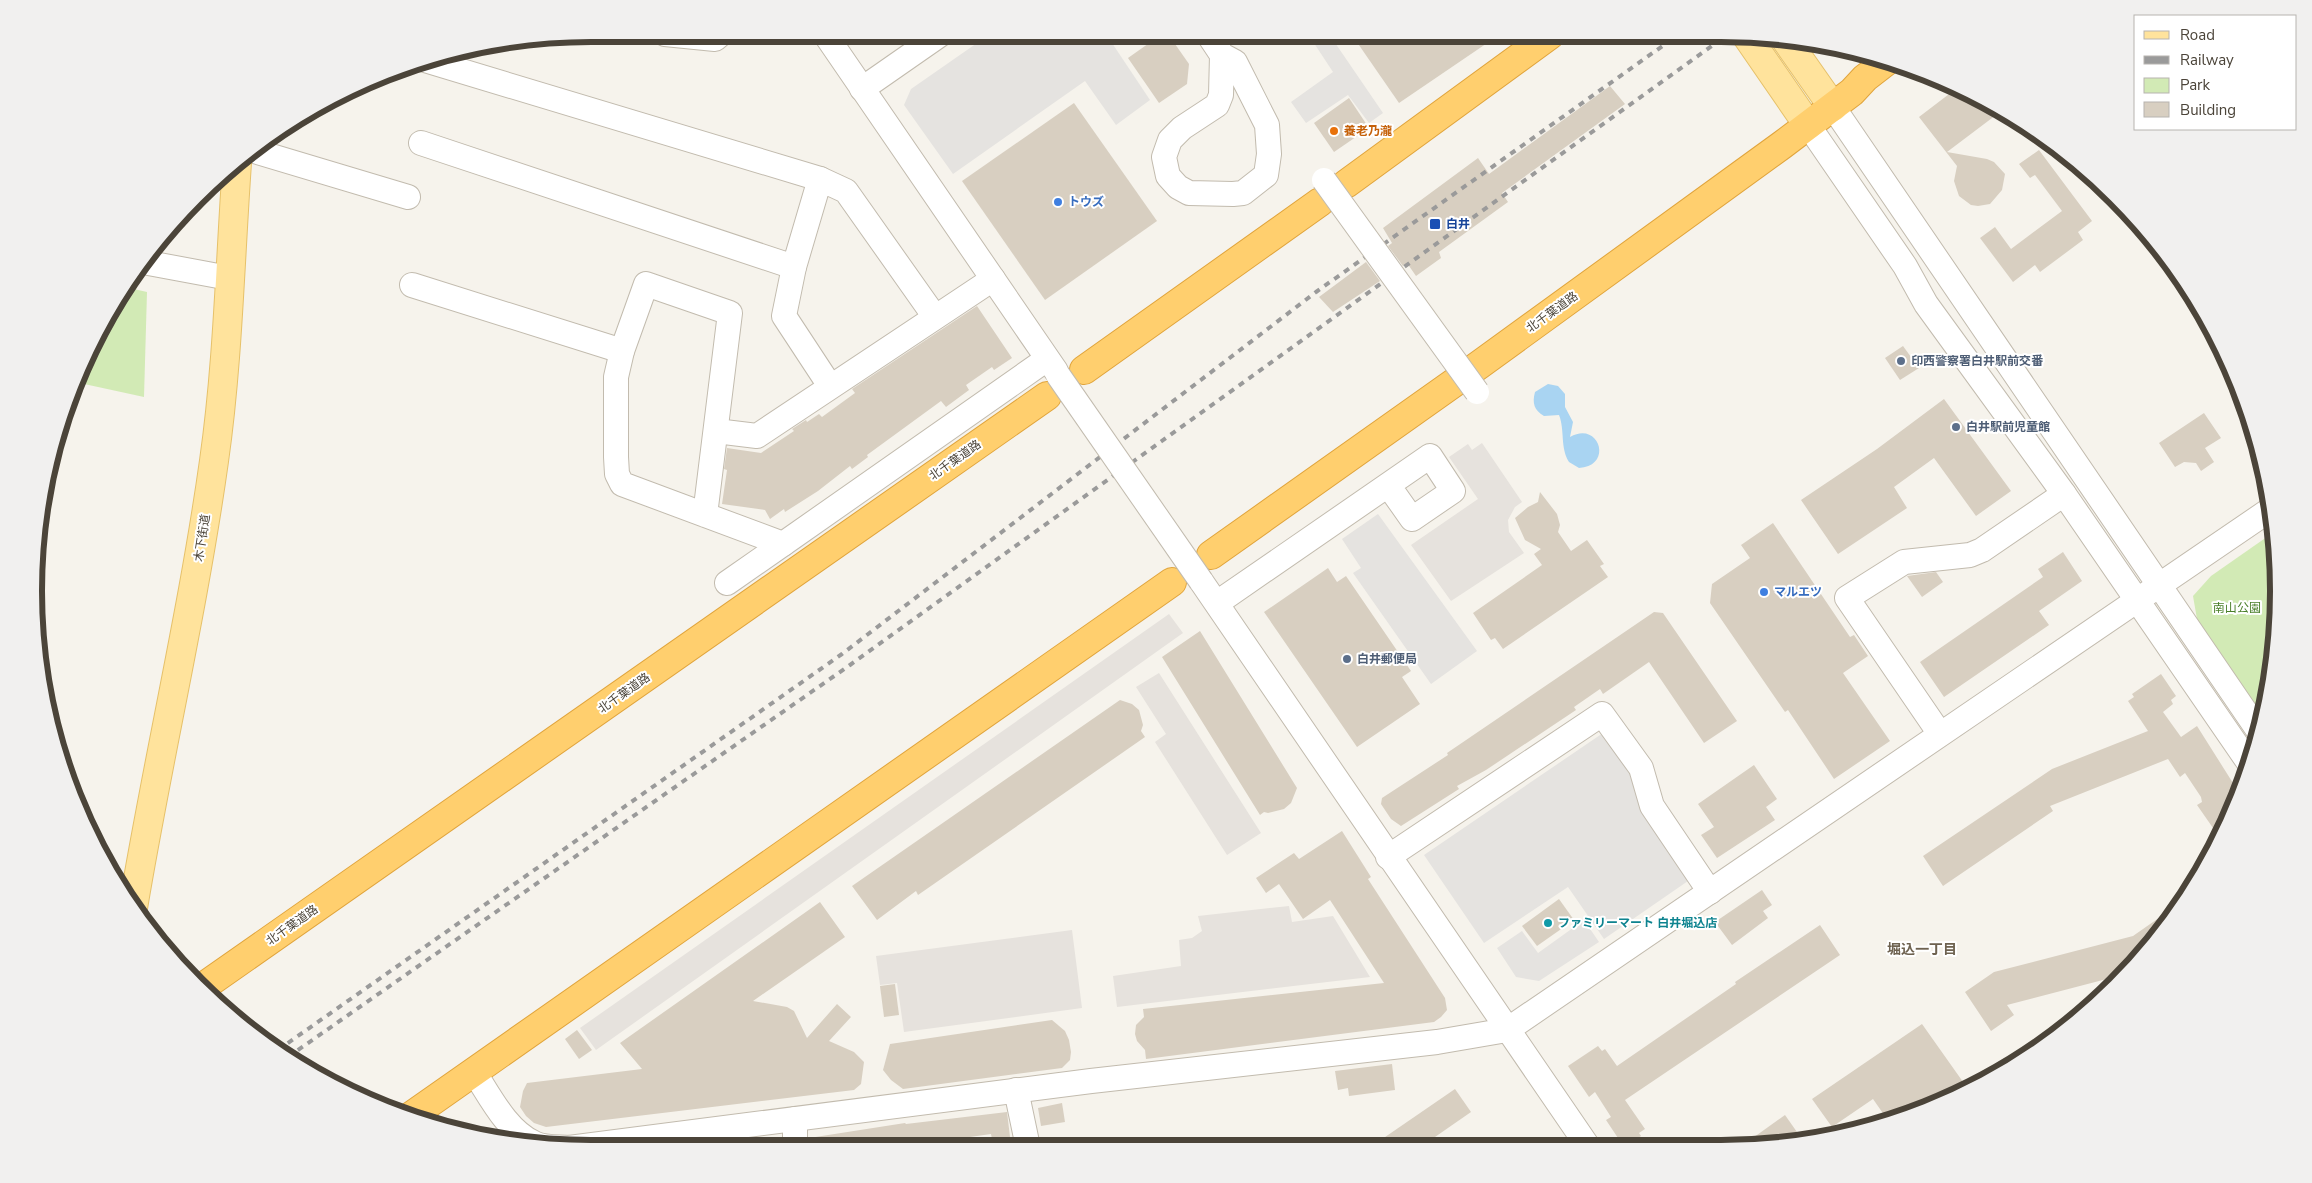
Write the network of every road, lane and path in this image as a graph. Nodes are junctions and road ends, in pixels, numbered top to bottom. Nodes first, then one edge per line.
1 (831, 42) edge
2 (930, 42) edge
3 (1213, 42) edge
4 (1540, 42) edge
5 (1752, 44) edge
6 (1791, 47) edge
7 (1222, 55) junction
8 (439, 64) edge
9 (1879, 66) edge
10 (862, 89) junction
11 (1254, 101) junction
12 (1829, 101) junction
13 (1217, 105) junction
14 (1804, 120) junction
15 (421, 143) dead end
16 (261, 153) edge
17 (236, 174) edge
18 (820, 179) junction
19 (1330, 188) junction
20 (408, 197) dead end
21 (151, 264) edge
22 (794, 267) junction
23 (229, 278) junction
24 (993, 278) junction
25 (412, 285) dead end
26 (935, 317) junction
27 (622, 351) junction
28 (1059, 375) junction
29 (830, 386) junction
30 (1477, 392) dead end
31 (716, 431) junction
32 (1388, 484) dead end
33 (2064, 494) junction
34 (2264, 514) edge
35 (705, 515) junction
36 (783, 544) junction
37 (1211, 555) dead end
38 (1172, 582) dead end
39 (727, 583) dead end
40 (2159, 586) junction
41 (2138, 600) junction
42 (1217, 603) junction
43 (2253, 723) edge
44 (1940, 734) junction
45 (2244, 756) edge
46 (1388, 857) junction
47 (1710, 892) junction
48 (135, 897) edge
49 (207, 984) edge
50 (1508, 1030) junction
51 (474, 1072) junction
52 (1016, 1090) junction
53 (417, 1112) edge
54 (795, 1119) junction
55 (525, 1136) edge
56 (631, 1140) edge
57 (795, 1140) edge
58 (1027, 1140) edge
59 (1584, 1140) edge

1 - 10 street
2 - 10 street
3 - 7 street
4 - 19 highway, 北千葉道路
5 - 14 main road
6 - 12 main road
7 - 11 street
7 - 13 street
8 - 18 street
9 - 12 highway, 北千葉道路
10 - 24 street
11 - 13 street
11 - 13 street
12 - 14 highway, 北千葉道路
12 - 40 street
14 - 33 street
14 - 37 highway, 北千葉道路
15 - 22 street
16 - 20 street
17 - 23 main road, 木下街道
18 - 22 street
18 - 26 street
19 - 28 highway, 北千葉道路
19 - 30 street, bridge
21 - 23 street
22 - 29 street
23 - 48 main road, 木下街道
24 - 26 street
24 - 28 street
25 - 27 street
26 - 29 street
27 - 31 street
27 - 35 street
28 - 36 street
28 - 42 street, bridge
28 - 49 highway, 北千葉道路
29 - 31 street
31 - 35 street
32 - 42 street
33 - 41 street
33 - 44 street
34 - 40 street
35 - 36 street
36 - 39 street
38 - 51 highway
40 - 41 street
40 - 43 street
41 - 44 street
41 - 45 street
42 - 46 street
44 - 47 street
46 - 47 street
46 - 50 street
47 - 50 street
50 - 52 street
50 - 59 street
51 - 53 highway
51 - 55 street
52 - 54 street
52 - 58 street
54 - 56 street
54 - 57 street

